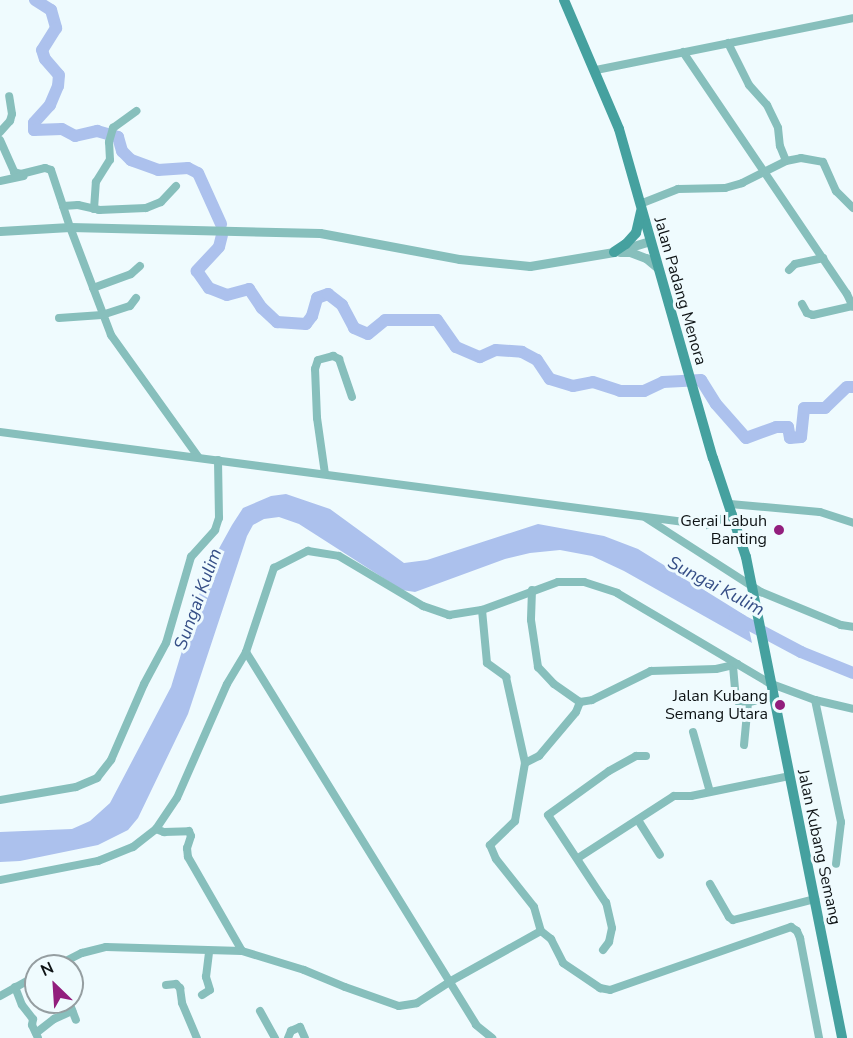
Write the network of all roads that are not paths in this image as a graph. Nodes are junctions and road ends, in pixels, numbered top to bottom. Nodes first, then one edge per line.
1 (564, 0) edge
2 (853, 18) edge
3 (728, 43) junction
4 (683, 52) junction
5 (596, 70) junction
6 (9, 96) dead end
7 (136, 111) dead end
8 (0, 132) edge
9 (0, 140) edge
10 (786, 161) junction
11 (51, 170) junction
12 (764, 172) junction
13 (0, 181) edge
14 (176, 186) dead end
15 (640, 204) junction
16 (63, 206) junction
17 (853, 208) edge
18 (94, 209) junction
19 (70, 227) junction
20 (0, 231) edge
21 (650, 240) junction
22 (614, 252) junction
23 (823, 258) junction
24 (140, 266) dead end
25 (658, 268) junction
26 (789, 270) dead end
27 (93, 288) junction
28 (136, 298) dead end
29 (802, 304) dead end
30 (853, 307) edge
31 (102, 315) junction
32 (59, 318) dead end
33 (352, 397) dead end
34 (0, 432) edge
35 (199, 458) junction
36 (218, 460) junction
37 (325, 474) junction
38 (731, 509) junction
39 (644, 516) junction
40 (853, 523) edge
41 (750, 583) junction
42 (532, 590) junction
43 (482, 610) junction
44 (853, 627) edge
45 (246, 652) junction
46 (765, 662) joint
47 (735, 665) junction
48 (769, 683) junction
49 (772, 697) junction
50 (815, 700) junction
51 (580, 702) junction
52 (748, 703) junction
53 (853, 709) edge
54 (693, 732) dead end
55 (744, 745) dead end
56 (646, 756) dead end
57 (525, 763) junction
58 (789, 776) junction
59 (710, 792) junction
60 (0, 800) edge
61 (638, 820) junction
62 (156, 829) junction
63 (660, 855) dead end
64 (578, 858) junction
65 (836, 864) dead end
66 (0, 880) edge
67 (711, 884) dead end
68 (814, 899) junction
69 (541, 931) junction
70 (603, 950) dead end
71 (242, 951) junction
72 (209, 952) junction
73 (80, 954) edge
74 (24, 982) edge
75 (449, 982) junction
76 (166, 985) dead end
77 (15, 987) junction
78 (202, 995) dead end
79 (0, 996) edge
80 (260, 1011) dead end
81 (65, 1014) edge
82 (73, 1014) edge
83 (76, 1020) dead end
84 (37, 1036) edge
85 (197, 1038) edge
86 (275, 1038) edge
87 (288, 1038) edge
88 (304, 1038) edge
89 (492, 1038) edge
90 (819, 1038) edge
91 (842, 1038) edge

1 - 5 main road, Jalan Padang Menora
2 - 3 street
3 - 4 street
3 - 10 street
4 - 5 street
4 - 12 street
5 - 15 main road, Jalan Padang Menora
6 - 8 street
7 - 18 street
9 - 11 street
10 - 12 street
10 - 17 street
11 - 13 street
11 - 16 street
12 - 15 street
12 - 23 street
14 - 18 street
15 - 21 main road, Jalan Padang Menora
15 - 22 main road
16 - 18 street
16 - 19 street
19 - 20 street
19 - 22 street
19 - 27 street
21 - 22 street
21 - 25 main road, Jalan Padang Menora
22 - 25 street
23 - 26 street
23 - 30 street
24 - 27 street
25 - 38 main road, Jalan Padang Menora
27 - 31 street
28 - 31 street
29 - 30 street
31 - 32 street
31 - 35 street
33 - 37 street
34 - 35 street
35 - 36 street
36 - 37 street
36 - 60 street
37 - 39 street
38 - 39 street
38 - 40 street
38 - 41 main road, Jalan Padang Menora
39 - 41 street
41 - 44 street
41 - 46 main road, Jalan Padang Menora
42 - 43 street
42 - 47 street
42 - 51 street
43 - 45 street
43 - 57 street
45 - 62 street
45 - 75 street
46 - 48 main road, Jalan Kubang Semang
47 - 48 street
47 - 51 street
47 - 52 street
48 - 49 main road, Jalan Kubang Semang
48 - 50 street
49 - 52 street
49 - 58 main road, Jalan Kubang Semang
50 - 53 street
50 - 65 street
51 - 57 street
52 - 55 street
54 - 59 street
56 - 64 street
57 - 69 street
58 - 59 street
58 - 68 main road, Jalan Kubang Semang
59 - 61 street
61 - 63 street
61 - 64 street
62 - 66 street
62 - 71 street
64 - 70 street
67 - 68 street
68 - 91 main road, Jalan Kubang Semang
69 - 75 street
69 - 90 street
71 - 72 street
71 - 75 street
72 - 73 street
72 - 78 street
74 - 77 street
75 - 89 street
76 - 85 street
77 - 79 street
77 - 84 street
80 - 86 street
81 - 84 street
82 - 83 street
87 - 88 street

